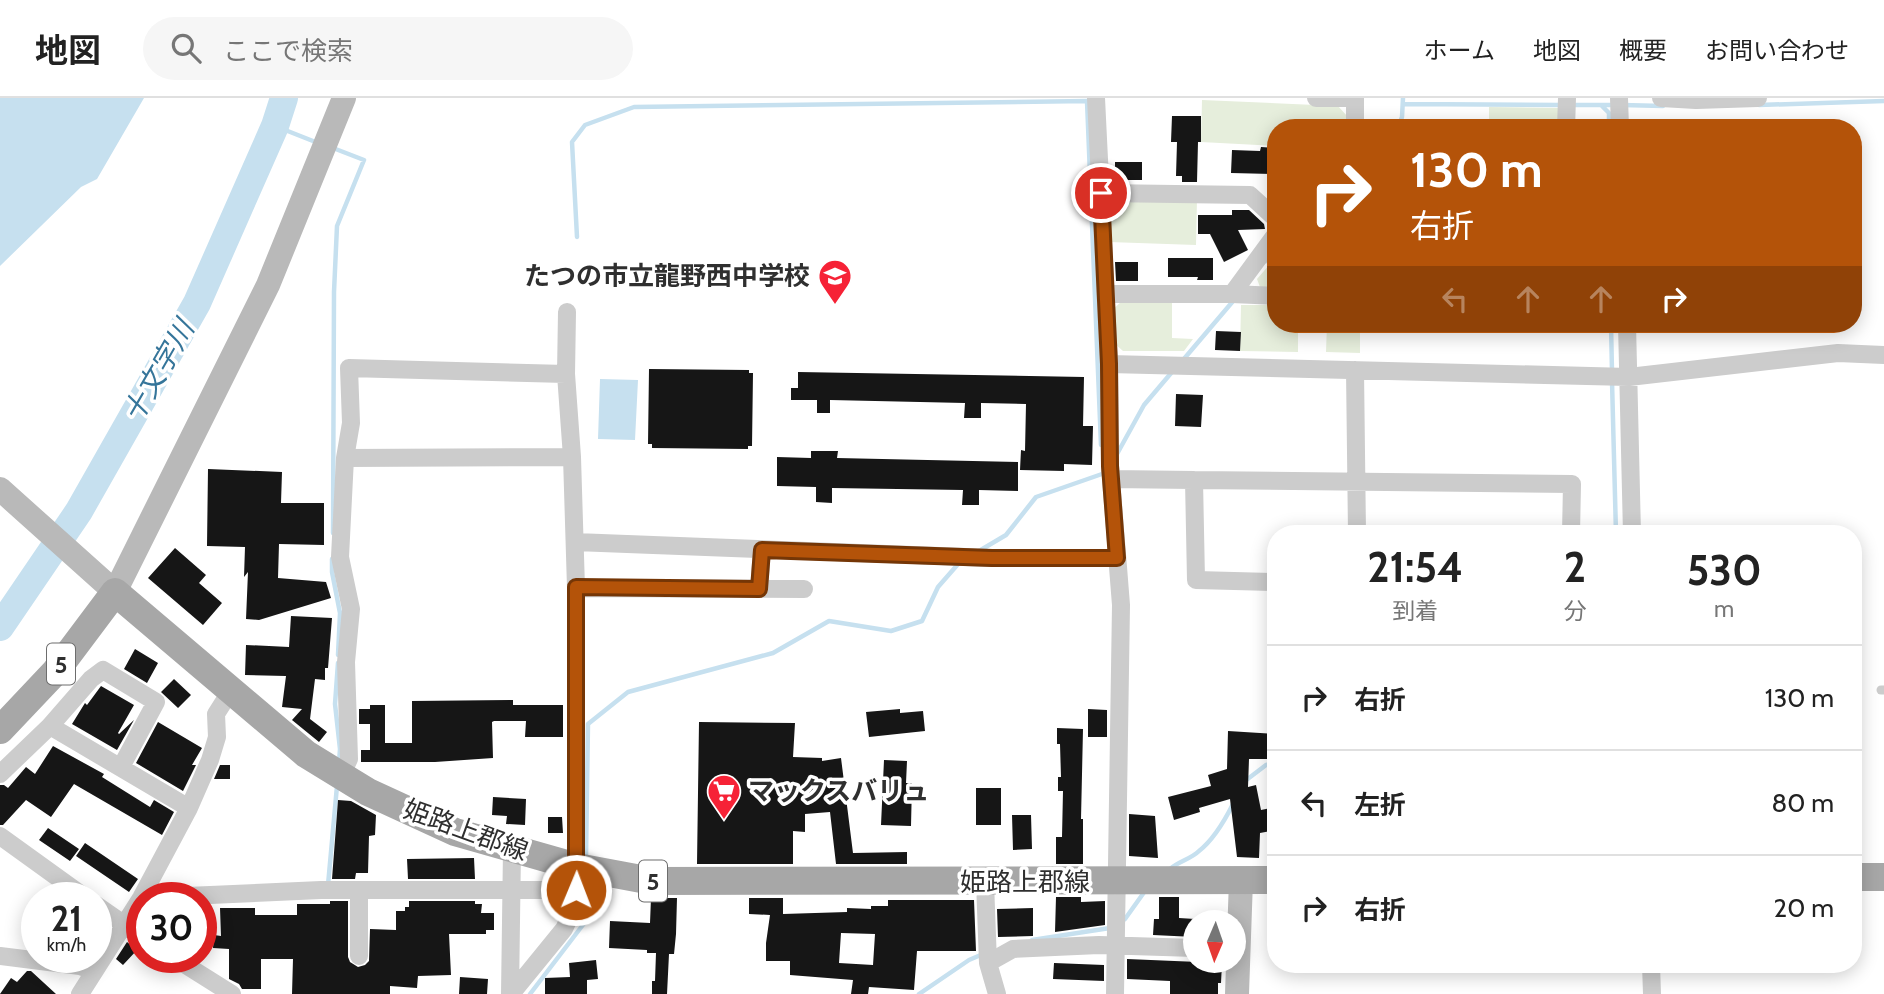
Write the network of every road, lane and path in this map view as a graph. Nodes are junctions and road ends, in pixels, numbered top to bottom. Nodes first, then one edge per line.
1 (344, 98) edge
2 (1096, 98) edge
3 (1315, 98) edge
4 (1345, 98) edge
5 (1355, 98) edge
6 (1567, 98) edge
7 (1619, 98) edge
8 (1661, 98) edge
9 (1758, 98) edge
10 (1355, 119) edge
11 (1566, 119) edge
12 (1620, 119) edge
13 (1101, 193) junction
14 (1267, 211) edge
15 (1267, 246) edge
16 (1106, 294) junction
17 (1232, 294) junction
18 (1267, 296) edge
19 (567, 312) dead end
20 (1627, 333) edge
21 (1884, 355) edge
22 (1109, 364) junction
23 (1354, 370) junction
24 (566, 374) junction
25 (1629, 377) junction
26 (572, 457) junction
27 (345, 458) junction
28 (1111, 479) junction
29 (1194, 480) junction
30 (1356, 482) junction
31 (0, 489) edge
32 (1357, 525) edge
33 (1572, 525) edge
34 (1632, 525) edge
35 (575, 542) junction
36 (762, 550) junction
37 (1117, 558) junction
38 (1267, 582) edge
39 (576, 587) junction
40 (759, 589) junction
41 (804, 589) dead end
42 (115, 592) junction
43 (230, 692) junction
44 (50, 726) junction
45 (0, 730) edge
46 (121, 767) junction
47 (0, 774) edge
48 (341, 776) junction
49 (189, 808) junction
50 (0, 836) edge
51 (512, 849) junction
52 (1862, 877) edge
53 (1884, 877) edge
54 (576, 878) junction
55 (1241, 880) junction
56 (1267, 880) edge
57 (1116, 881) junction
58 (64, 882) edge
59 (150, 882) edge
60 (985, 882) junction
61 (359, 891) junction
62 (510, 891) junction
63 (217, 895) edge
64 (1239, 910) edge
65 (112, 917) edge
66 (126, 920) edge
67 (123, 925) junction
68 (126, 927) edge
69 (1115, 932) junction
70 (112, 942) edge
71 (1183, 946) edge
72 (0, 956) edge
73 (359, 956) dead end
74 (21, 959) edge
75 (988, 963) junction
76 (93, 973) edge
77 (199, 973) edge
78 (1237, 973) edge
79 (1651, 973) edge
80 (80, 994) edge
81 (232, 994) edge
82 (510, 994) edge
83 (997, 994) edge
84 (1115, 994) edge
85 (1237, 994) edge
86 (1652, 994) edge

1 - 42 main road
2 - 13 street
3 - 4 street
5 - 10 street
6 - 11 street
7 - 12 street
8 - 9 street
13 - 14 street
13 - 16 street
15 - 17 street
16 - 17 street
16 - 22 street
17 - 18 street
19 - 24 street
20 - 25 street
21 - 25 street
22 - 23 street
22 - 28 street
23 - 25 street
23 - 30 street
24 - 26 street
24 - 27 street
25 - 34 street
26 - 27 street
26 - 35 street
27 - 48 street
28 - 29 street
28 - 37 street
29 - 30 street
29 - 38 street
30 - 32 street
30 - 33 street
31 - 42 main road
35 - 36 street
35 - 39 street
36 - 37 street
36 - 40 street
37 - 57 street
39 - 40 street
39 - 54 street
40 - 41 street
42 - 43 main road, 姫路上郡線 / 5
42 - 45 main road, 5
43 - 48 main road, 姫路上郡線 / 5
43 - 49 street
44 - 46 street
44 - 46 street
44 - 47 street
46 - 49 street
48 - 51 main road, 姫路上郡線 / 5
49 - 59 street
50 - 58 street
51 - 54 main road, 姫路上郡線 / 5
51 - 62 street
52 - 53 main road
54 - 60 main road, 姫路上郡線 / 5
54 - 62 street
54 - 82 street
55 - 56 main road, 姫路上郡線 / 5
55 - 57 main road, 姫路上郡線 / 5
55 - 64 main road
57 - 60 main road, 姫路上郡線 / 5
57 - 69 street
60 - 75 street
61 - 62 street
61 - 63 street
61 - 73 street
62 - 82 street
65 - 67 street
66 - 67 street
67 - 68 street
67 - 70 street
69 - 71 street
69 - 75 street
69 - 84 street
72 - 74 street
75 - 83 street
76 - 80 street
77 - 81 street
78 - 85 main road
79 - 86 street

